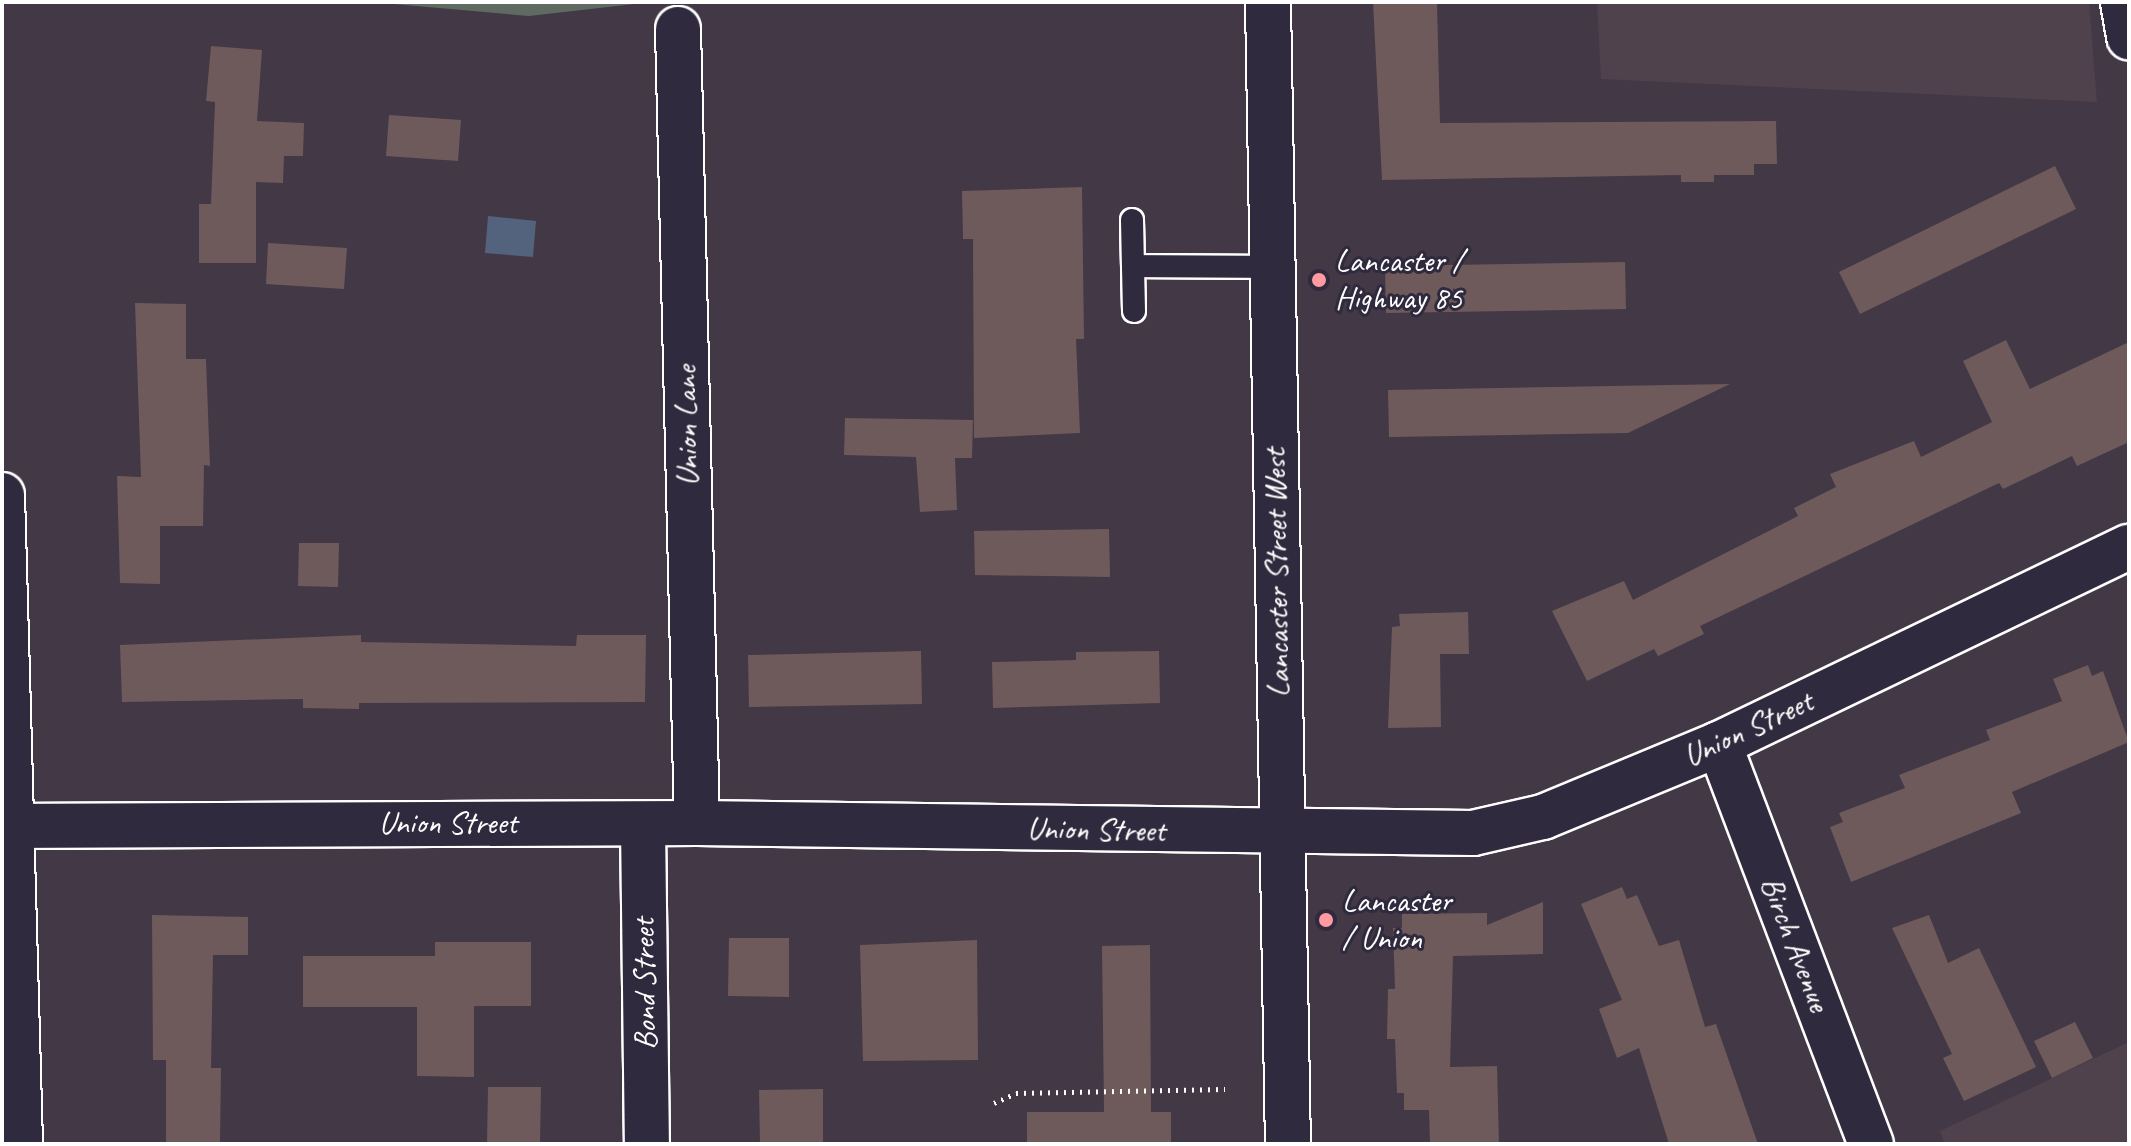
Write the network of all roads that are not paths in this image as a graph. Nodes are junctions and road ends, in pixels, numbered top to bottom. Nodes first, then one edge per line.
1 (1268, 2) edge
2 (2123, 2) edge
3 (678, 29) dead end
4 (2129, 37) edge
5 (1132, 220) dead end
6 (1133, 266) junction
7 (1273, 267) junction
8 (1134, 311) dead end
9 (2, 495) edge
10 (2129, 547) edge
11 (1719, 744) junction
12 (697, 823) junction
13 (643, 824) junction
14 (8, 826) edge
15 (1281, 834) junction
16 (20, 1144) edge
17 (647, 1144) edge
18 (1288, 1144) edge
19 (1871, 1144) edge

1 - 7 street, Lancaster Street West
2 - 4 street
3 - 12 street, Union Lane
5 - 6 lane
6 - 7 lane
6 - 8 lane
7 - 15 street, Lancaster Street West
9 - 14 street
10 - 11 street, Union Street
11 - 15 street, Union Street
11 - 19 street, Birch Avenue
12 - 13 street, Union Street
12 - 15 street, Union Street
13 - 14 street, Union Street
13 - 17 street, Bond Street
14 - 16 street
15 - 18 street, Lancaster Street West

